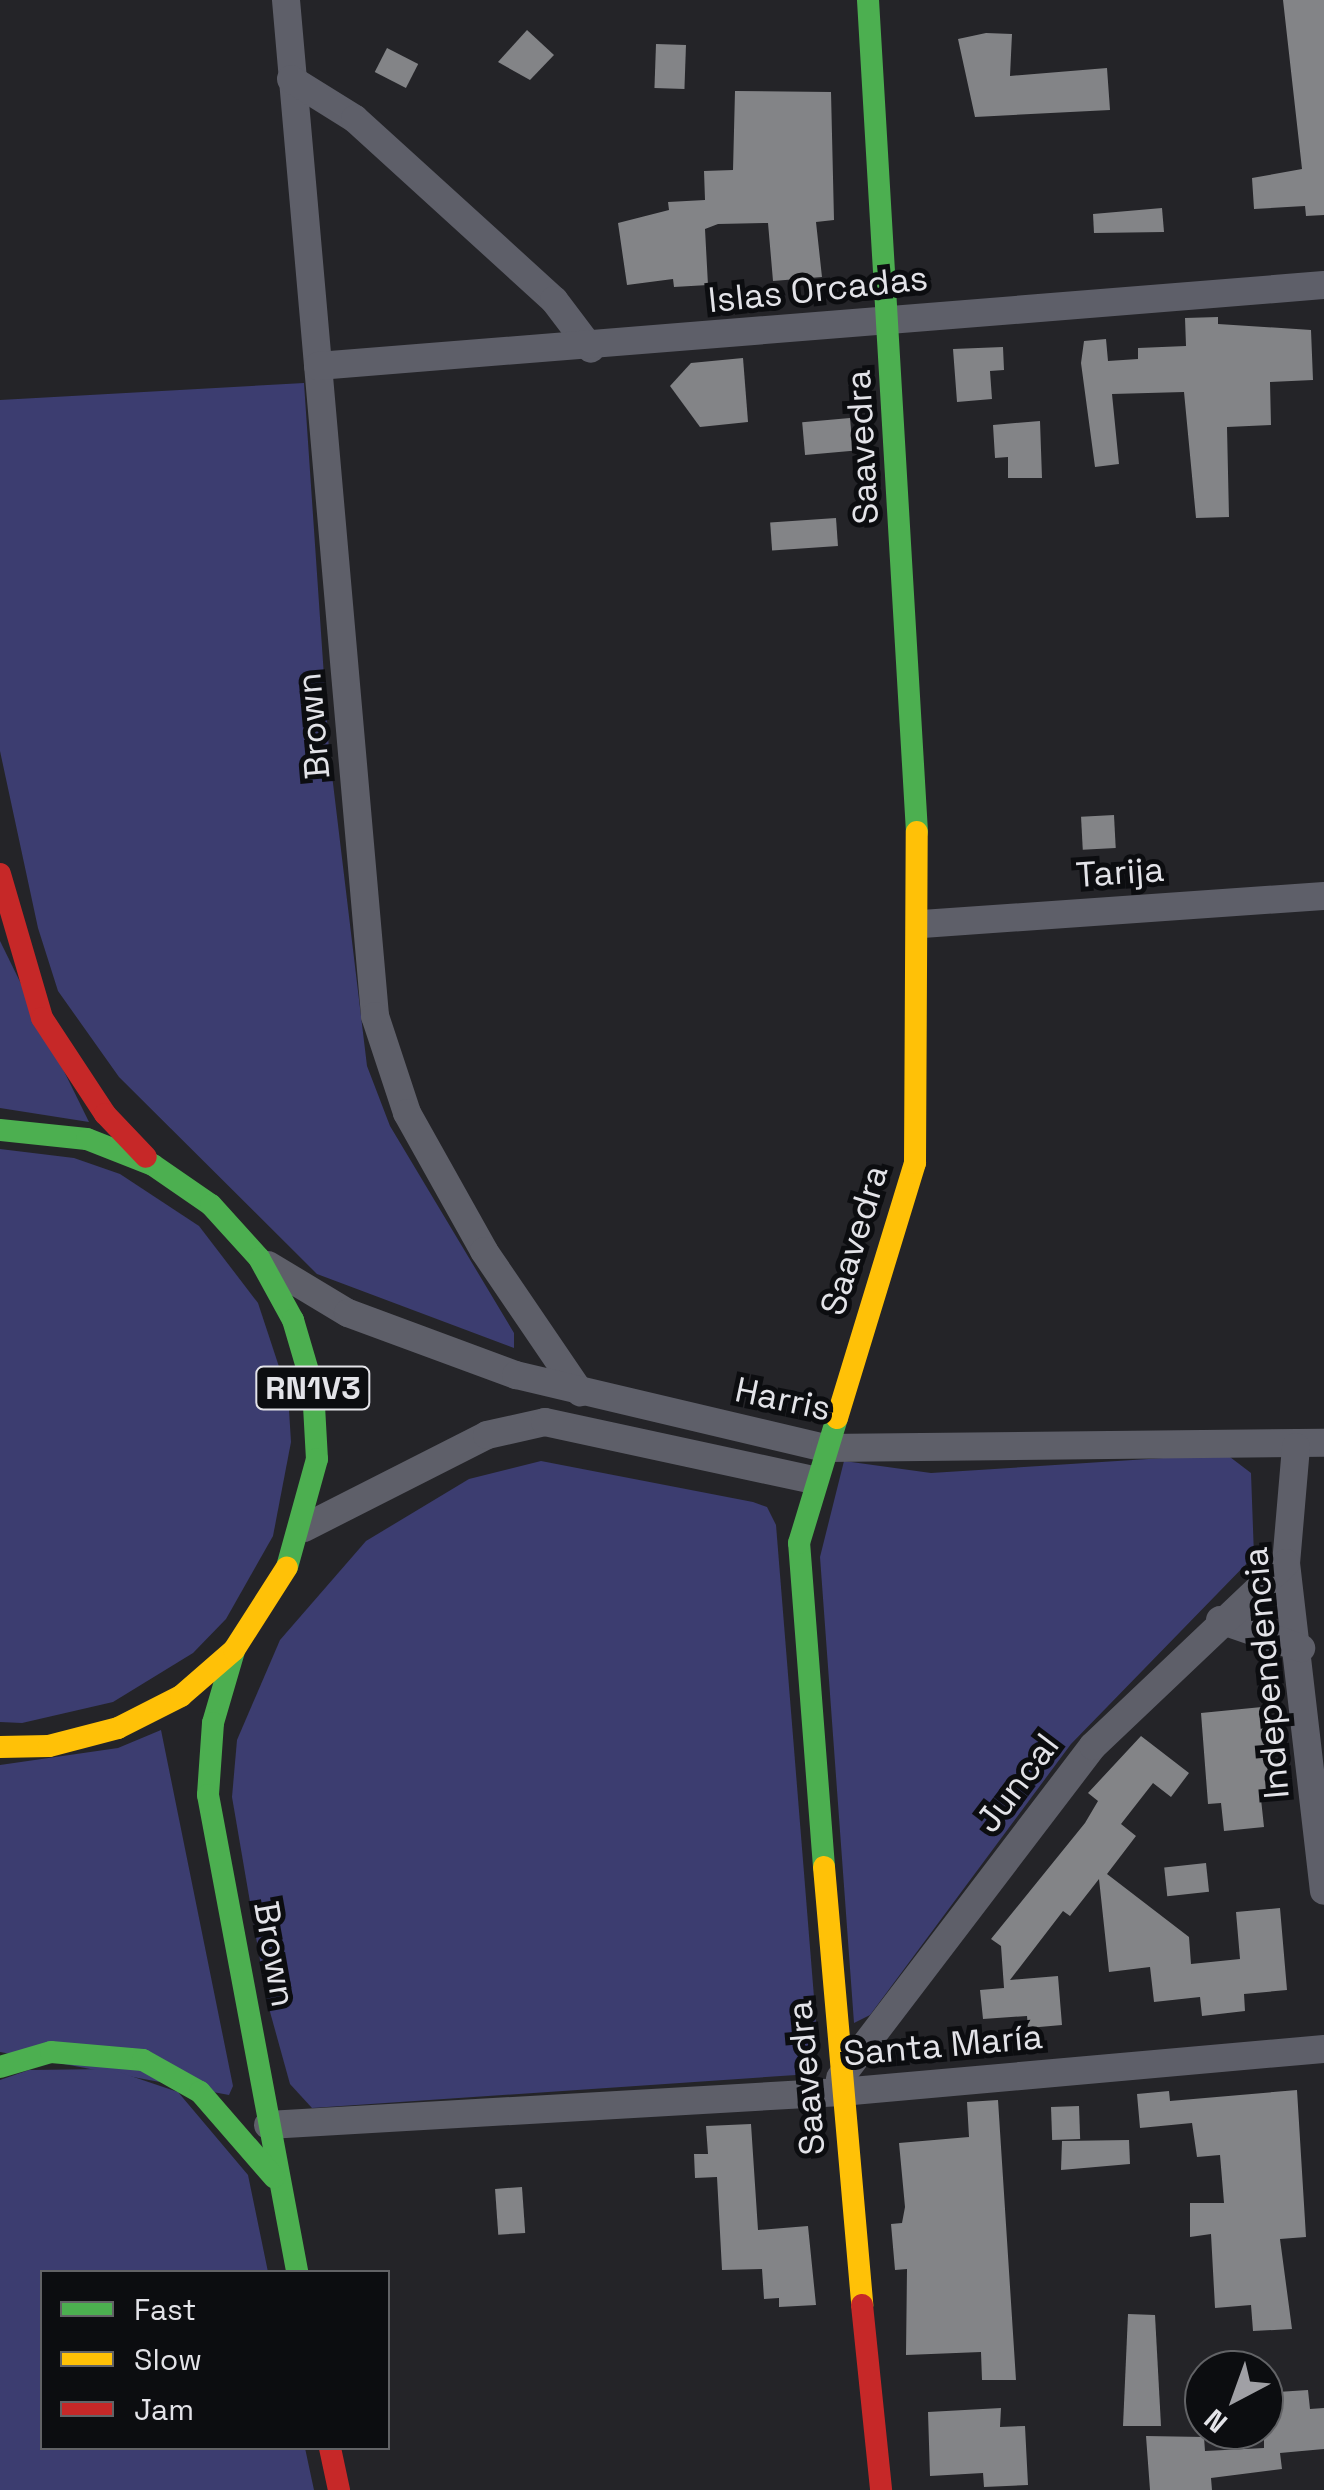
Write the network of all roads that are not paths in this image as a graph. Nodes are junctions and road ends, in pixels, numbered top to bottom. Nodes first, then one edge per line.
1 (286, 0) edge
2 (868, 0) edge
3 (291, 79) junction
4 (1324, 284) edge
5 (890, 318) junction
6 (592, 349) junction
7 (318, 366) junction
8 (0, 874) edge
9 (1324, 896) edge
10 (922, 924) junction
11 (0, 1130) edge
12 (153, 1165) junction
13 (258, 1258) junction
14 (580, 1392) junction
15 (1324, 1443) edge
16 (1296, 1447) junction
17 (826, 1448) junction
18 (813, 1480) junction
19 (304, 1528) junction
20 (1286, 1564) junction
21 (1310, 1614) edge
22 (1220, 1620) junction
23 (1301, 1648) junction
24 (234, 1650) junction
25 (0, 1746) edge
26 (1324, 1891) edge
27 (1324, 2049) edge
28 (0, 2067) edge
29 (840, 2085) junction
30 (268, 2125) junction
31 (280, 2186) junction
32 (297, 2270) edge
33 (330, 2450) edge
34 (338, 2490) edge
35 (881, 2490) edge

1 - 3 street, Brown
2 - 5 street, Saavedra
3 - 6 street
3 - 7 street, Brown
4 - 5 street, Islas Orcadas
5 - 6 street, Islas Orcadas
5 - 10 street, Saavedra
6 - 7 street, Islas Orcadas
7 - 14 street, Brown
8 - 12 street, RN1V3
9 - 10 street, Tarija
10 - 17 street, Saavedra
11 - 12 street, RN1V3
12 - 13 street, RN1V3
13 - 14 street, Harris
13 - 19 street, RN1V3
14 - 17 street, Harris
15 - 16 street, Harris
16 - 17 street, Harris
16 - 20 street, Independencia
17 - 18 street, Saavedra
18 - 19 street, Harris
18 - 29 street, Saavedra
19 - 24 street, RN1V3
20 - 21 street, Independencia
20 - 22 street, Juncal
21 - 23 street, Independencia
22 - 23 street
22 - 29 street, Juncal
23 - 26 street, Independencia
24 - 25 street, RN1V3
24 - 30 street, Brown
27 - 29 street, Santa María
28 - 31 street
29 - 30 street, Santa María
29 - 35 street, Saavedra
30 - 31 street, Brown
31 - 32 street, Brown
33 - 34 street

